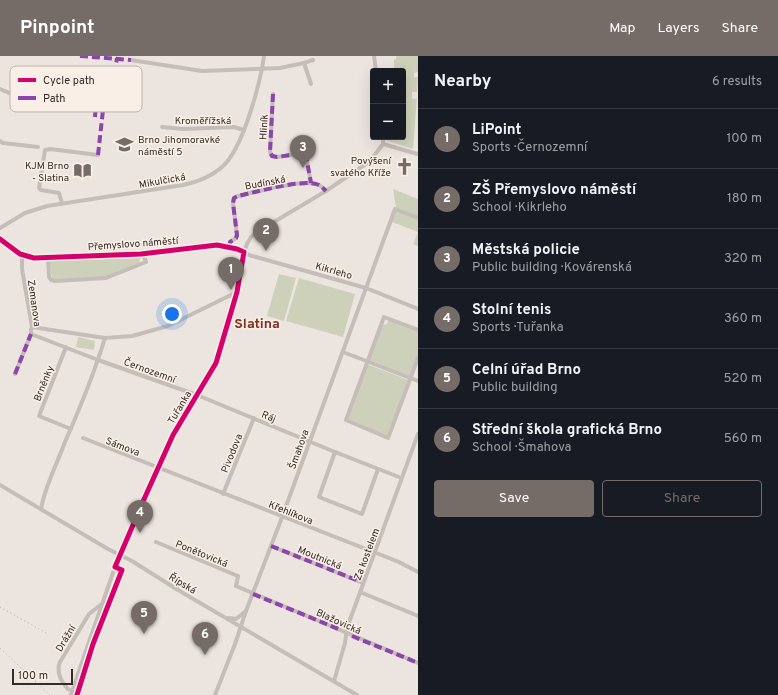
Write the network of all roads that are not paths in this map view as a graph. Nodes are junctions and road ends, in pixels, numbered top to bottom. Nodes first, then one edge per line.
1 (264, 56) edge
2 (374, 56) edge
3 (130, 60) dead end
4 (313, 60) dead end
5 (304, 63) junction
6 (376, 68) edge
7 (262, 69) junction
8 (311, 84) dead end
9 (0, 89) edge
10 (10, 93) edge
11 (273, 94) dead end
12 (162, 127) dead end
13 (244, 130) junction
14 (383, 140) edge
15 (0, 141) edge
16 (383, 144) junction
17 (38, 147) dead end
18 (418, 154) edge
19 (98, 155) dead end
20 (311, 183) junction
21 (326, 191) junction
22 (62, 203) junction
23 (418, 218) edge
24 (0, 228) edge
25 (0, 239) edge
26 (0, 243) edge
27 (5, 244) junction
28 (230, 247) junction
29 (244, 252) junction
30 (143, 253) junction
31 (22, 255) junction
32 (48, 258) junction
33 (366, 288) junction
34 (237, 292) junction
35 (418, 309) edge
36 (32, 327) junction
37 (418, 330) edge
38 (31, 334) junction
39 (105, 338) junction
40 (66, 347) junction
41 (343, 352) junction
42 (418, 358) edge
43 (98, 360) junction
44 (367, 361) junction
45 (15, 374) dead end
46 (411, 378) junction
47 (418, 381) edge
48 (197, 395) junction
49 (254, 418) junction
50 (71, 429) junction
51 (418, 434) edge
52 (83, 438) dead end
53 (310, 442) junction
54 (412, 449) junction
55 (418, 451) edge
56 (334, 452) junction
57 (158, 468) junction
58 (378, 469) junction
59 (399, 477) dead end
60 (0, 485) edge
61 (223, 494) junction
62 (40, 509) junction
63 (282, 518) junction
64 (156, 542) dead end
65 (271, 546) junction
66 (375, 554) junction
67 (120, 555) junction
68 (418, 572) edge
69 (363, 583) junction
70 (360, 592) junction
71 (254, 594) junction
72 (103, 603) junction
73 (246, 611) junction
74 (418, 616) edge
75 (226, 618) junction
76 (242, 627) junction
77 (346, 632) junction
78 (418, 663) edge
79 (334, 681) junction
80 (66, 686) tunnel mouth
81 (71, 695) edge
82 (215, 695) edge
83 (357, 695) edge

1 - 7 street, Mikulčická
2 - 6 street
3 - 7 street
4 - 5 street
5 - 7 street
5 - 8 street
7 - 13 street, Mikulčická
9 - 10 street
11 - 20 street, Hliník
12 - 13 street, Kroměřížská
13 - 22 street, Mikulčická
14 - 16 street
15 - 17 street
16 - 18 street
16 - 21 street
19 - 22 street
20 - 21 street
20 - 28 street, Budínská
21 - 29 street
22 - 24 street, Mikulčická
23 - 33 street, Šmahova
25 - 27 street
26 - 27 street
27 - 31 street
28 - 29 street, Přemyslovo náměstí
28 - 30 street, Přemyslovo náměstí
29 - 33 street, Kikrleho
29 - 34 street, Tuřanka
30 - 32 street, Přemyslovo náměstí
30 - 32 street, Přemyslovo náměstí
31 - 32 street, Přemyslovo náměstí
31 - 36 street, Zemanova
33 - 35 street, Kikrleho
33 - 41 street, Šmahova
34 - 39 street
34 - 48 street, Tuřanka
36 - 38 street, Zemanova
36 - 39 street
37 - 44 street
38 - 40 street, Černozemní
38 - 45 street, Zemanova
39 - 43 street
40 - 43 street, Černozemní
40 - 50 street, Brněnky
41 - 44 street
41 - 53 street, Šmahova
42 - 46 street
43 - 48 street, Černozemní
43 - 50 street
44 - 46 street
44 - 46 street
46 - 47 street
48 - 49 street, Ráj
48 - 57 street, Tuřanka
49 - 53 street, Ráj
49 - 61 street, Pivodova
50 - 62 street
51 - 54 street, Za kostelem
52 - 57 street, Sámova
53 - 56 street, Ráj
53 - 63 street, Šmahova
54 - 55 street
54 - 66 street, Za kostelem
56 - 58 street, Ráj
56 - 58 street
57 - 61 street, Křehlíkova
57 - 67 street, Tuřanka
58 - 59 street, Ráj
60 - 62 street, Řípská
61 - 63 street, Křehlíkova
62 - 67 street, Řípská
63 - 65 street, Šmahova
63 - 66 street, Křehlíkova
64 - 71 street, Ponětovická
65 - 69 street, Moutnická
65 - 71 street, Šmahova
66 - 68 street, Křehlíkova
66 - 69 street, Za kostelem
67 - 72 street, Tuřanka
67 - 75 street, Řípská
69 - 70 street, Za kostelem
70 - 74 street
70 - 77 street, Za kostelem
71 - 73 street, Šmahova
71 - 77 street, Blažovická
72 - 80 street, Drážní
72 - 81 street, Tuřanka, bridge
73 - 75 street
73 - 76 street, Šmahova
75 - 76 street, Řípská
76 - 79 street, Řípská
76 - 82 street, Šmahova
77 - 78 street, Blažovická
77 - 79 street, Za kostelem
79 - 83 street, Řípská

